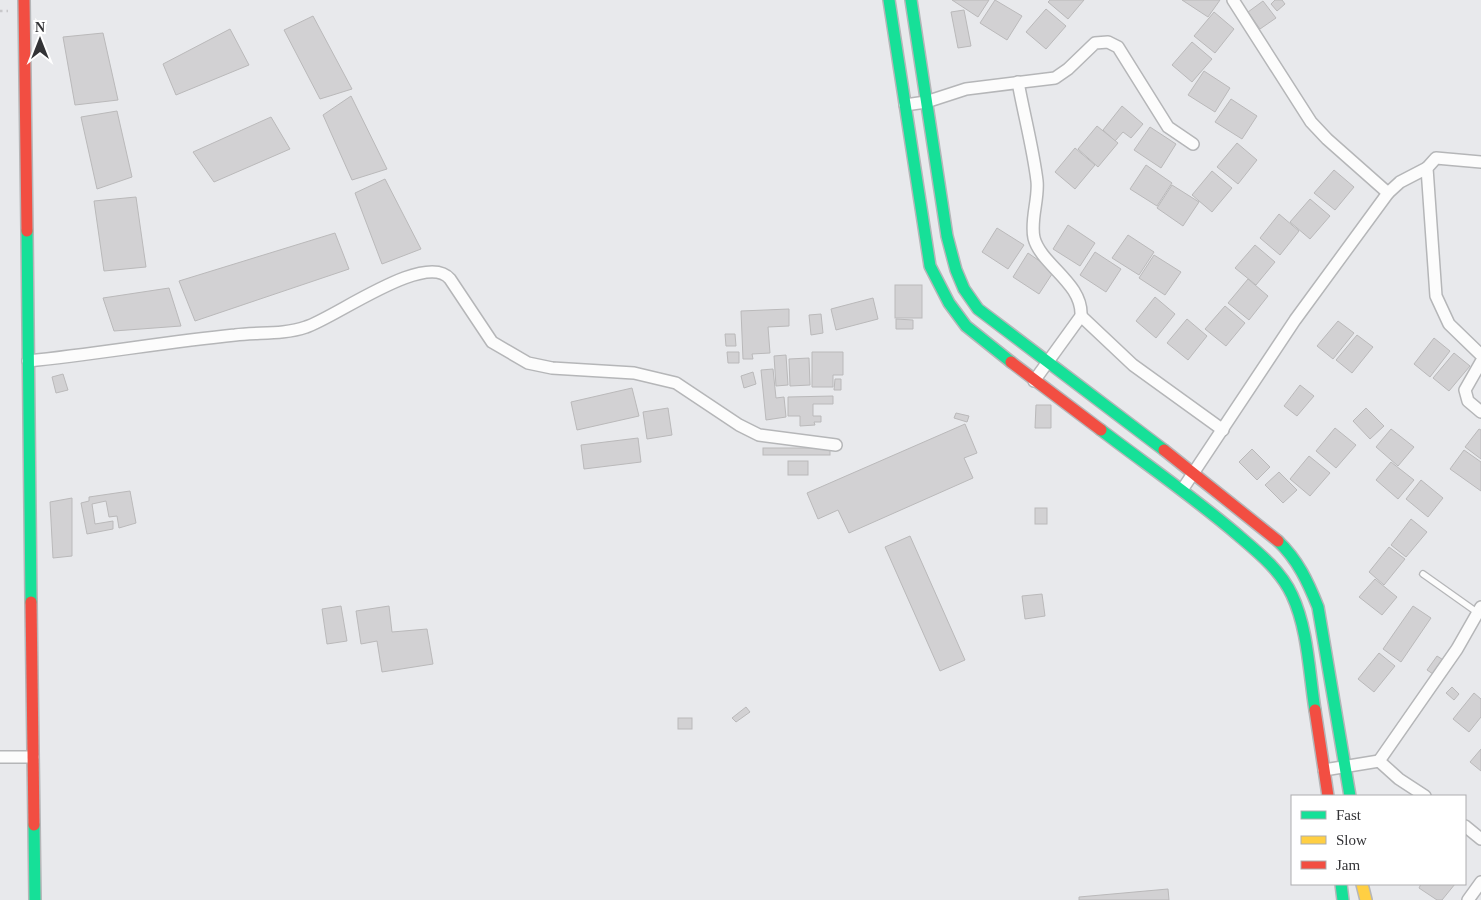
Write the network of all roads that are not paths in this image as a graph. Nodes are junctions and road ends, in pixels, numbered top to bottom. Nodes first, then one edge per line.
1 (24, 0) edge
2 (889, 0) edge
3 (911, 0) edge
4 (1233, 0) edge
5 (1018, 82) junction
6 (926, 102) junction
7 (905, 105) junction
8 (1193, 144) dead end
9 (1481, 162) edge
10 (1427, 168) junction
11 (1388, 192) junction
12 (1081, 316) junction
13 (1481, 355) edge
14 (28, 361) junction
15 (1048, 362) junction
16 (1481, 362) edge
17 (1034, 381) junction
18 (1481, 412) edge
19 (1223, 430) junction
20 (836, 445) dead end
21 (1195, 473) junction
22 (1182, 490) junction
23 (1423, 574) dead end
24 (1480, 612) edge
25 (34, 756) junction
26 (0, 757) edge
27 (1379, 761) junction
28 (1346, 767) junction
29 (1324, 770) junction
30 (1328, 795) edge
31 (1350, 795) edge
32 (1424, 795) edge
33 (1466, 827) edge
34 (1481, 839) edge
35 (1481, 882) edge
36 (1341, 885) edge
37 (1362, 885) edge
38 (35, 900) edge
39 (1344, 900) edge
40 (1366, 900) edge
41 (1468, 900) edge

1 - 14 street
2 - 7 street
3 - 6 street
4 - 11 street
5 - 6 street
5 - 8 street
5 - 12 street
6 - 7 street
6 - 15 street
7 - 17 street
9 - 10 street
10 - 11 street
10 - 13 street
11 - 19 street
12 - 15 street
12 - 19 street
14 - 20 street
14 - 25 street
15 - 17 street
15 - 21 street
16 - 18 street
17 - 22 street
19 - 21 street
21 - 22 street
21 - 28 street
22 - 29 street
23 - 24 lane
24 - 27 street
25 - 26 street
25 - 38 street
27 - 28 street
27 - 32 street
28 - 29 street
28 - 31 street
29 - 30 street
33 - 34 street
35 - 41 street
36 - 39 street
37 - 40 street

